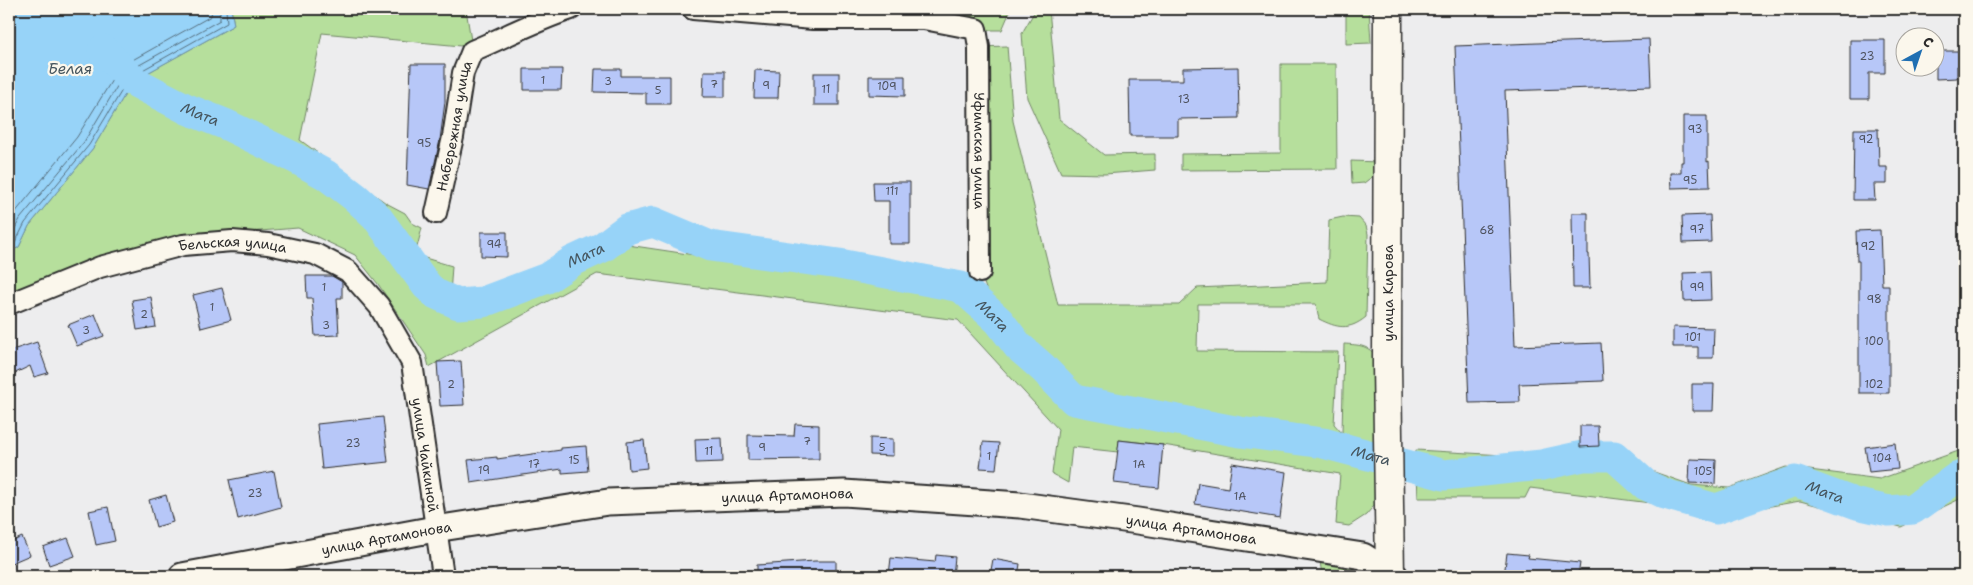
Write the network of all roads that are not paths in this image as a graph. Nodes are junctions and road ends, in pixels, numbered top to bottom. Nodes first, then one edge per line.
1 (572, 9) edge
2 (693, 9) edge
3 (1388, 9) edge
4 (929, 14) edge
5 (436, 213) dead end
6 (980, 272) dead end
7 (9, 304) edge
8 (412, 363) joint
9 (435, 529) junction
10 (182, 576) edge
11 (442, 576) edge
12 (1391, 576) edge

1 - 5 street, Набережная улица
2 - 4 street
3 - 12 main road, улица Кирова
4 - 6 street, Уфимская улица
7 - 8 street, Бельская улица
8 - 9 street, улица Чайкиной
9 - 10 street, улица Артамонова
9 - 11 street, улица Чайкиной
9 - 12 street, улица Артамонова

